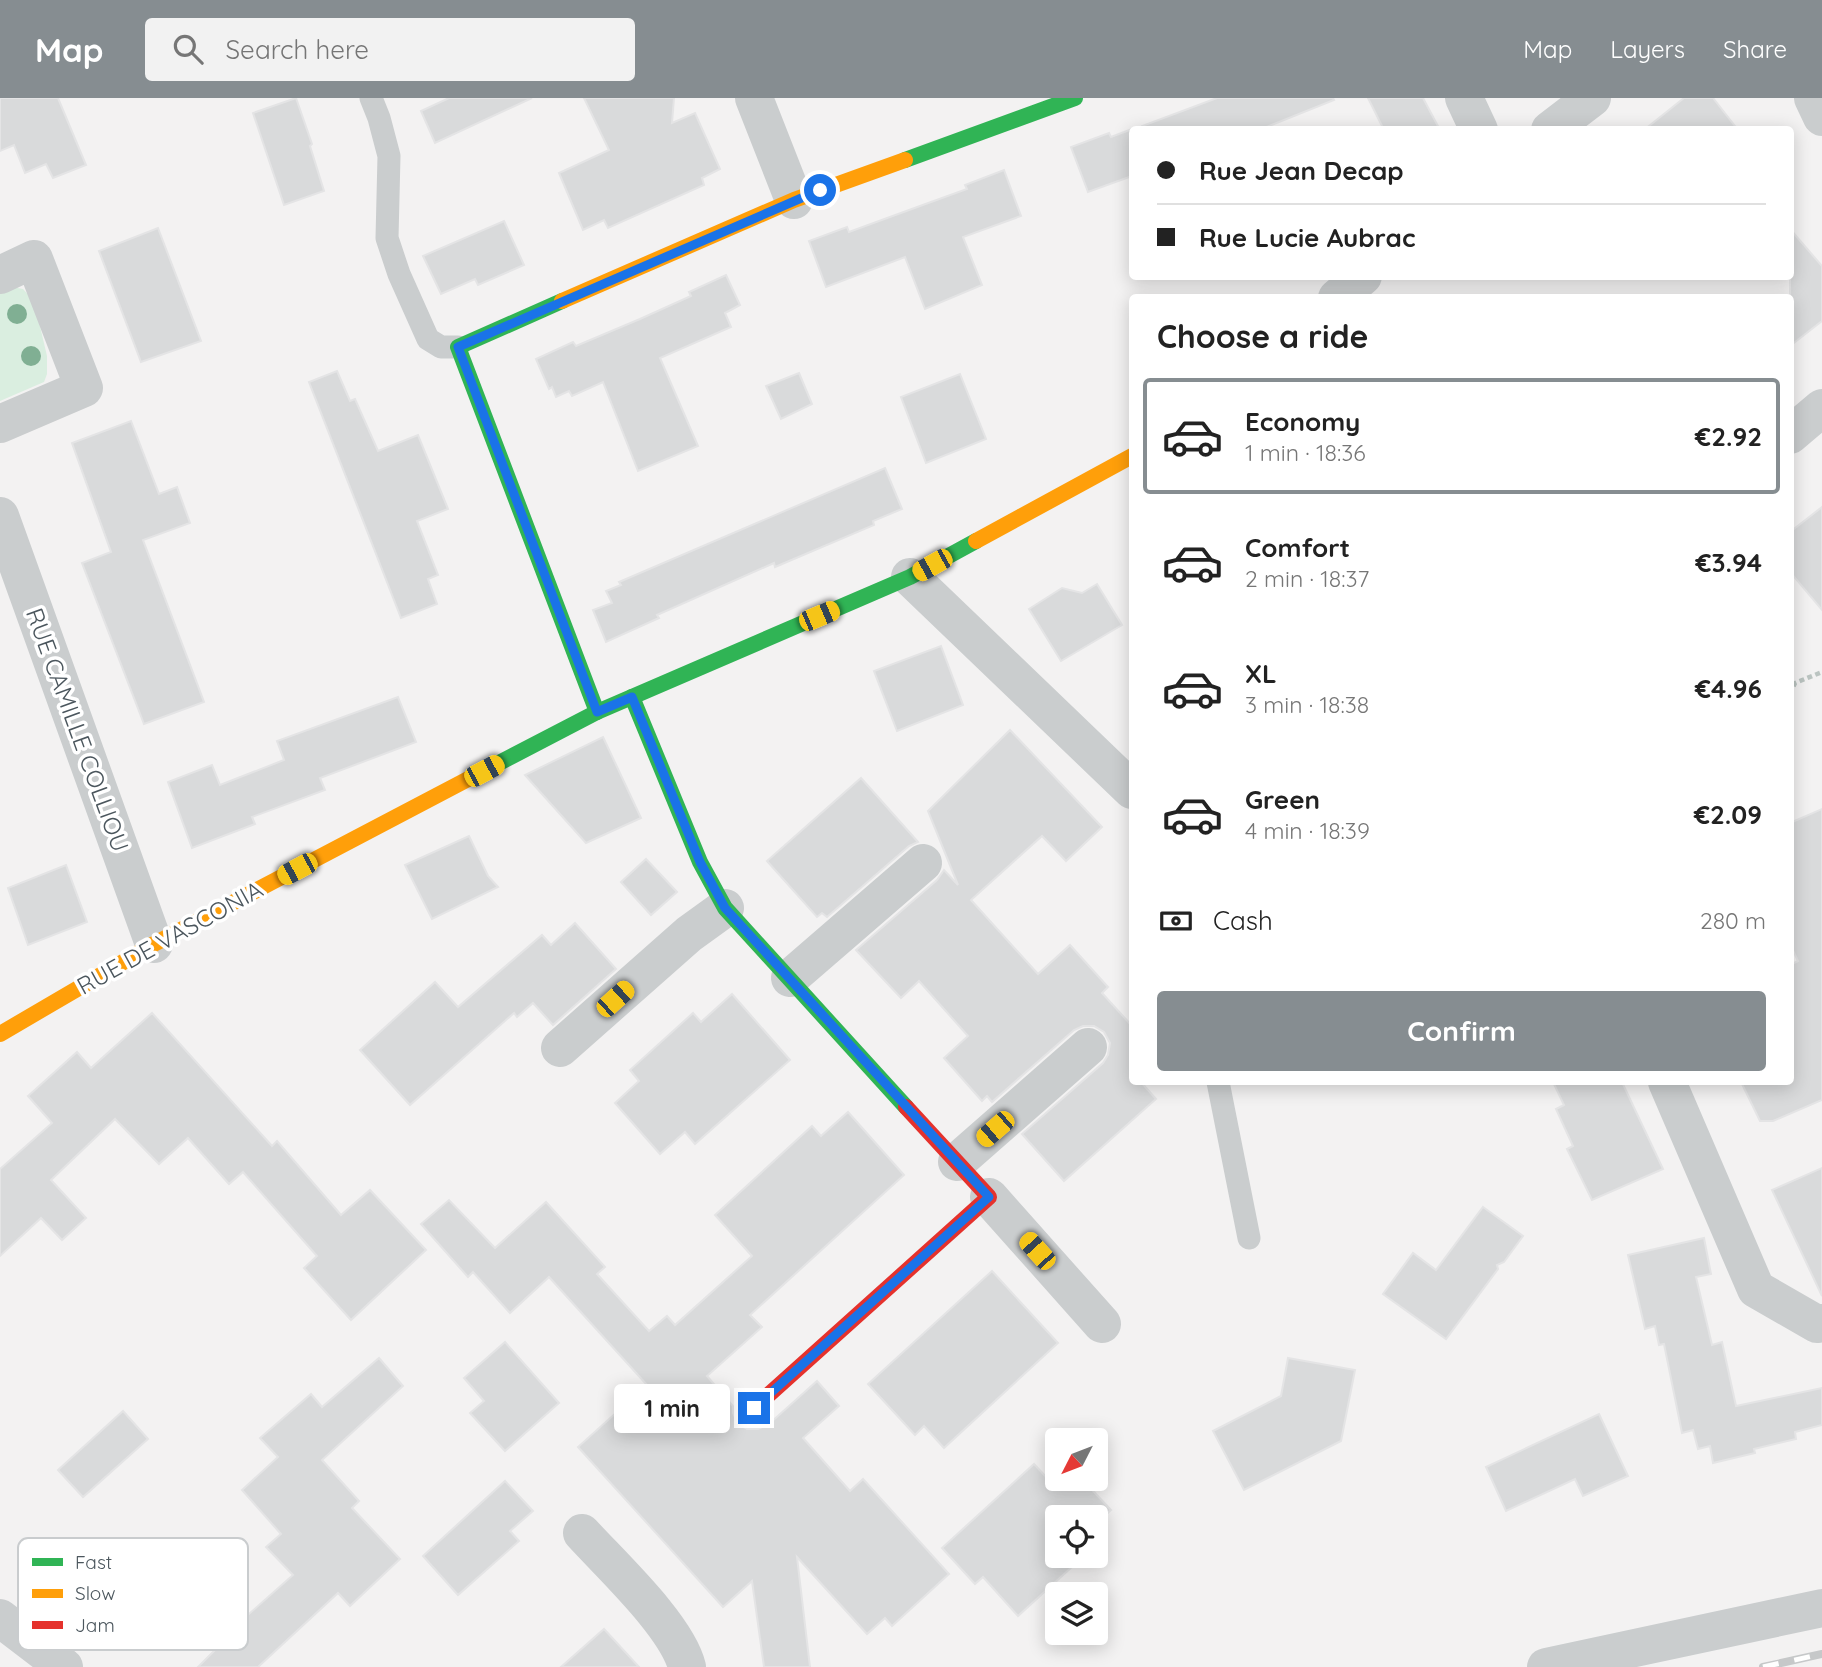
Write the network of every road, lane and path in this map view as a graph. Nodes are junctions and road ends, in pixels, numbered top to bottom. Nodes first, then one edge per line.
1 (371, 98) edge
2 (754, 98) edge
3 (1075, 98) edge
4 (1464, 98) edge
5 (1592, 98) edge
6 (1813, 98) edge
7 (1822, 117) edge
8 (1477, 126) edge
9 (1555, 126) edge
10 (794, 200) junction
11 (0, 275) edge
12 (1358, 280) edge
13 (1342, 294) edge
14 (458, 347) junction
15 (1822, 408) edge
16 (0, 424) edge
17 (1794, 432) edge
18 (1129, 458) edge
19 (0, 516) edge
20 (910, 578) junction
21 (1822, 672) edge
22 (1794, 685) edge
23 (632, 697) junction
24 (597, 712) junction
25 (1129, 787) edge
26 (923, 863) dead end
27 (725, 908) junction
28 (154, 944) junction
29 (790, 978) junction
30 (0, 1034) edge
31 (1088, 1047) dead end
32 (560, 1048) dead end
33 (1220, 1085) edge
34 (1668, 1085) edge
35 (957, 1162) junction
36 (989, 1197) junction
37 (1249, 1238) dead end
38 (1822, 1323) edge
39 (1102, 1324) dead end
40 (754, 1408) dead end
41 (582, 1533) dead end
42 (1822, 1608) edge
43 (0, 1620) edge
44 (18, 1633) edge
45 (18, 1645) edge
46 (22, 1650) edge
47 (41, 1650) edge
48 (34, 1667) edge
49 (64, 1667) edge
50 (687, 1667) edge
51 (1546, 1667) edge

1 - 14 lane
2 - 10 street
3 - 10 street
4 - 8 street
5 - 9 street
6 - 7 street
10 - 14 street
11 - 16 street
12 - 13 street
14 - 24 street
15 - 17 street
18 - 20 street, RUE DE VASCONIA
19 - 28 street, RUE CAMILLE COLLIOU
20 - 23 street, RUE DE VASCONIA
20 - 25 street
21 - 22 path
23 - 24 street, RUE DE VASCONIA
23 - 27 street
24 - 28 street, RUE DE VASCONIA
26 - 29 street
27 - 29 street
27 - 32 street
28 - 30 street, RUE DE VASCONIA
29 - 35 street
31 - 35 street
33 - 37 lane
34 - 38 street
35 - 36 street
36 - 39 street
36 - 40 street
41 - 50 street
42 - 51 street
43 - 44 street
43 - 45 street
46 - 48 street
47 - 49 street

